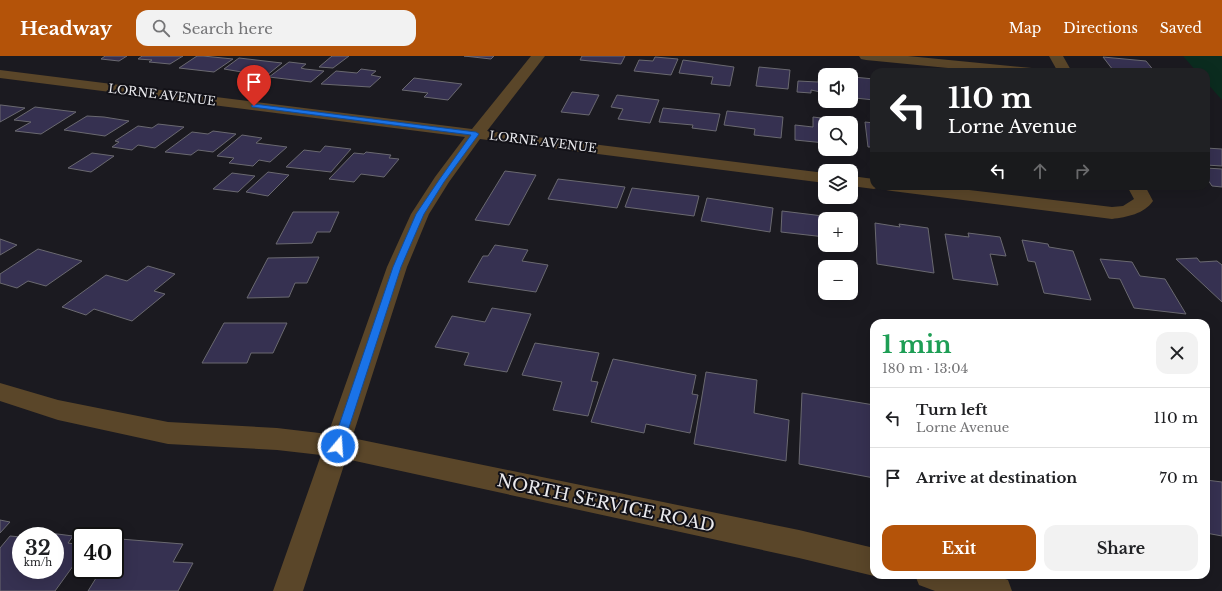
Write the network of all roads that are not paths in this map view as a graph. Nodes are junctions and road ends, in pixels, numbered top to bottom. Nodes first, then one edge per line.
1 (538, 56) edge
2 (866, 56) edge
3 (1056, 56) edge
4 (990, 68) edge
5 (1062, 68) edge
6 (0, 74) edge
7 (476, 134) junction
8 (818, 177) edge
9 (858, 182) edge
10 (870, 183) edge
11 (925, 190) edge
12 (1138, 190) edge
13 (0, 392) edge
14 (338, 446) junction
15 (870, 561) edge
16 (947, 579) edge
17 (288, 591) edge
18 (997, 591) edge

1 - 7 street
2 - 4 street
3 - 5 street
6 - 7 street, LORNE AVENUE
7 - 8 street, LORNE AVENUE
7 - 14 street
9 - 10 street
11 - 12 street
13 - 14 street, NORTH SERVICE ROAD
14 - 15 street, NORTH SERVICE ROAD
14 - 17 street
16 - 18 street

